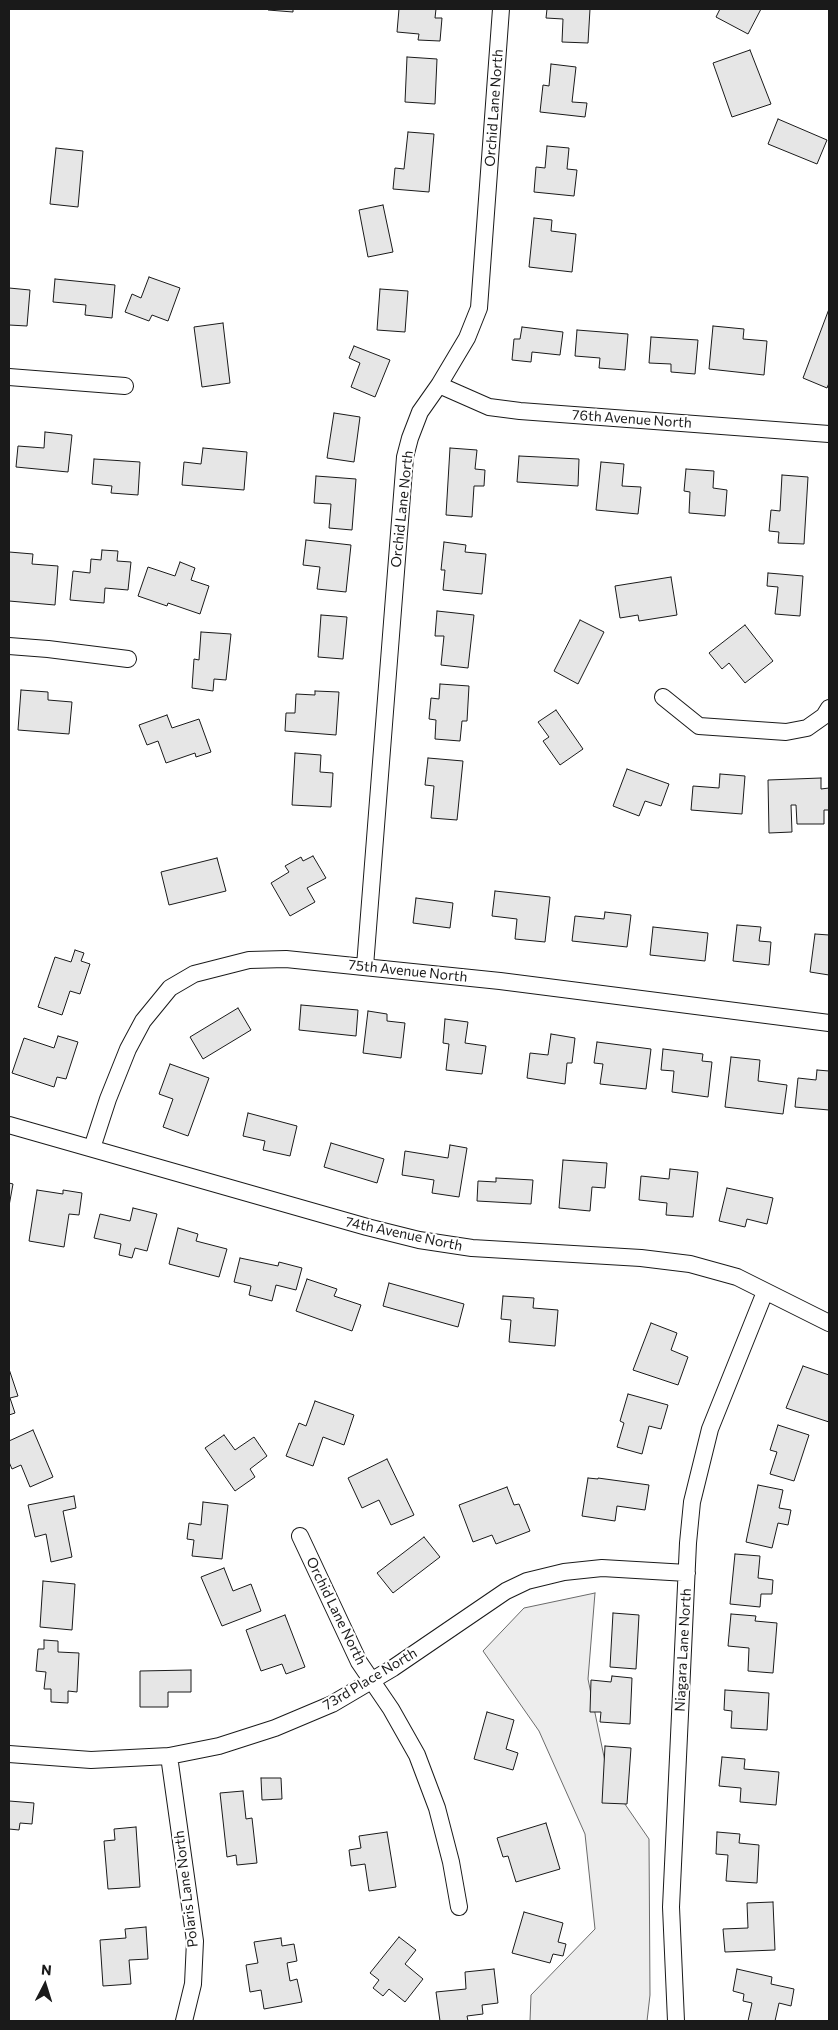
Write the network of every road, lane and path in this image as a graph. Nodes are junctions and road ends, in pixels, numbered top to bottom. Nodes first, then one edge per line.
1 (501, 9) edge
2 (9, 377) edge
3 (439, 385) junction
4 (125, 386) dead end
5 (829, 434) edge
6 (9, 646) edge
7 (128, 659) dead end
8 (663, 697) dead end
9 (829, 708) edge
10 (365, 966) junction
11 (829, 1023) edge
12 (9, 1125) edge
13 (92, 1148) junction
14 (765, 1292) junction
15 (829, 1323) edge
16 (300, 1536) dead end
17 (687, 1573) junction
18 (371, 1682) junction
19 (9, 1754) edge
20 (169, 1756) junction
21 (459, 1907) dead end
22 (184, 2021) edge
23 (676, 2021) edge

1 - 3 street, Orchid Lane North
2 - 4 street
3 - 5 street, 76th Avenue North
3 - 10 street, Orchid Lane North
6 - 7 street
8 - 9 street
10 - 11 street, 75th Avenue North
10 - 13 street, 75th Avenue North
12 - 13 street, 74th Avenue North
13 - 14 street, 74th Avenue North
14 - 15 street, 74th Avenue North
14 - 17 street, Niagara Lane North
16 - 18 street, Orchid Lane North
17 - 18 street, 73rd Place North
17 - 23 street, Niagara Lane North
18 - 20 street, 73rd Place North
18 - 21 street, Orchid Lane North
19 - 20 street, 73rd Place North
20 - 22 street, Polaris Lane North

